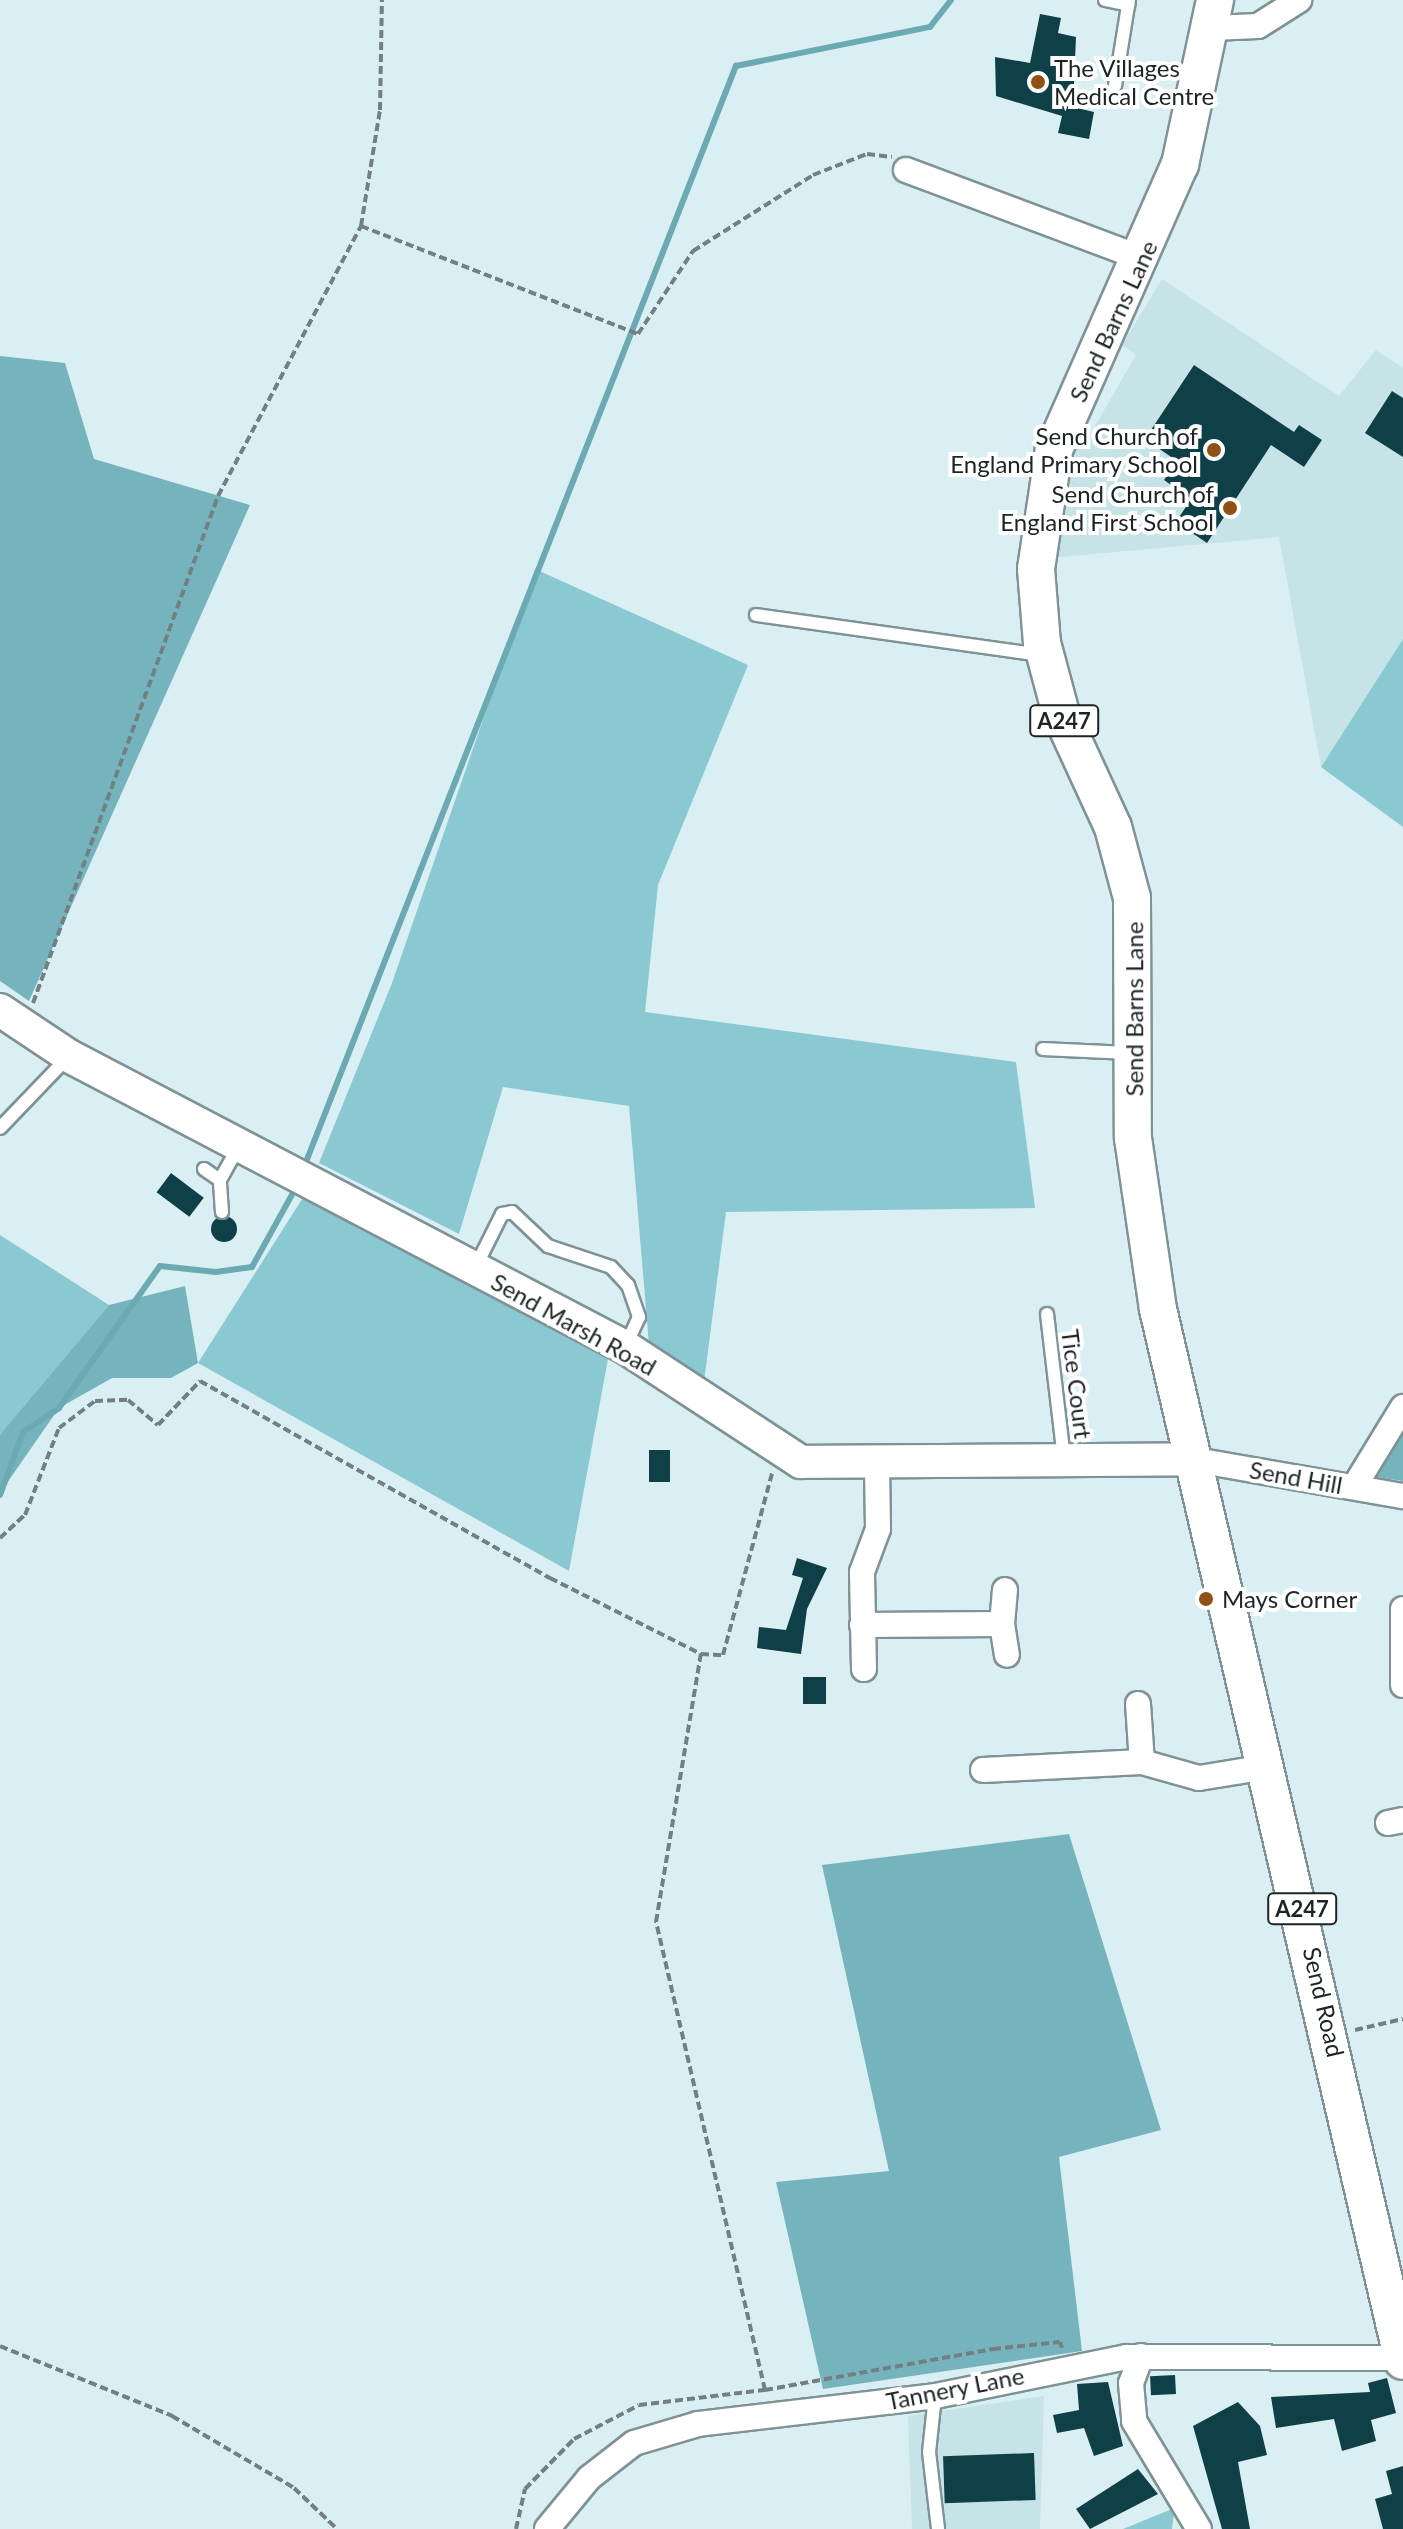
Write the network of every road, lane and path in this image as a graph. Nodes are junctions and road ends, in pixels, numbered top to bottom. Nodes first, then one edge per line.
1 (382, 0) edge
2 (1105, 0) edge
3 (1299, 0) edge
4 (1129, 2) edge
5 (1214, 14) edge
6 (1115, 86) dead end
7 (903, 164) joint
8 (361, 226) junction
9 (1144, 259) junction
10 (756, 615) dead end
11 (1045, 655) junction
12 (12, 1019) edge
13 (1043, 1049) dead end
14 (1136, 1053) junction
15 (69, 1056) junction
16 (0, 1128) edge
17 (239, 1146) junction
18 (204, 1169) dead end
19 (220, 1180) junction
20 (222, 1212) dead end
21 (475, 1268) junction
22 (1047, 1314) dead end
23 (625, 1347) junction
24 (1403, 1407) edge
25 (778, 1452) junction
26 (1065, 1459) junction
27 (1190, 1459) junction
28 (877, 1462) junction
29 (1354, 1487) junction
30 (1403, 1496) edge
31 (0, 1538) edge
32 (1005, 1590) dead end
33 (1403, 1609) edge
34 (1002, 1624) junction
35 (862, 1625) junction
36 (701, 1654) junction
37 (1007, 1655) dead end
38 (864, 1669) dead end
39 (1403, 1685) edge
40 (1138, 1704) dead end
41 (1142, 1762) junction
42 (1267, 1767) junction
43 (983, 1770) dead end
44 (1403, 2019) edge
45 (1333, 2036) junction
46 (0, 2346) edge
47 (1141, 2356) junction
48 (1403, 2359) edge
49 (1068, 2366) junction
50 (762, 2378) dead end
51 (765, 2390) dead end
52 (935, 2396) junction
53 (337, 2529) edge
54 (547, 2529) edge
55 (938, 2529) edge
56 (1199, 2529) edge

1 - 8 path
2 - 4 lane
3 - 5 street, Send Barns Lane
4 - 6 lane
5 - 9 main road, Send Barns Lane / A247
7 - 8 path
7 - 9 street
8 - 12 path
9 - 11 main road, Send Barns Lane / A247
10 - 11 lane
11 - 14 main road, Send Barns Lane / A247
12 - 15 main road, Send Marsh Road
13 - 14 lane
14 - 27 main road, Send Barns Lane / A247
15 - 16 lane
15 - 17 main road, Send Marsh Road
17 - 19 lane
17 - 21 main road, Send Marsh Road
18 - 19 lane
19 - 20 lane
21 - 23 main road, Send Marsh Road
21 - 23 lane
22 - 26 lane, Tice Court
23 - 25 main road, Send Marsh Road
24 - 29 street
25 - 28 main road, Send Marsh Road
25 - 36 path
26 - 27 main road, Send Marsh Road
26 - 28 main road, Send Marsh Road
27 - 29 street, Send Hill
27 - 42 main road, Send Road / A247
28 - 35 street
29 - 30 street, Send Hill
31 - 36 path
32 - 34 street
33 - 39 street
34 - 35 street
34 - 37 street
35 - 38 street
36 - 50 path
40 - 41 street
41 - 42 street
41 - 43 street
42 - 45 main road, Send Road / A247
44 - 45 path
45 - 48 main road, Send Road / A247
46 - 53 path
47 - 48 street, Tannery Lane
47 - 49 street, Tannery Lane
47 - 56 street
49 - 51 path
49 - 52 street, Tannery Lane
52 - 54 street, Tannery Lane
52 - 55 lane

